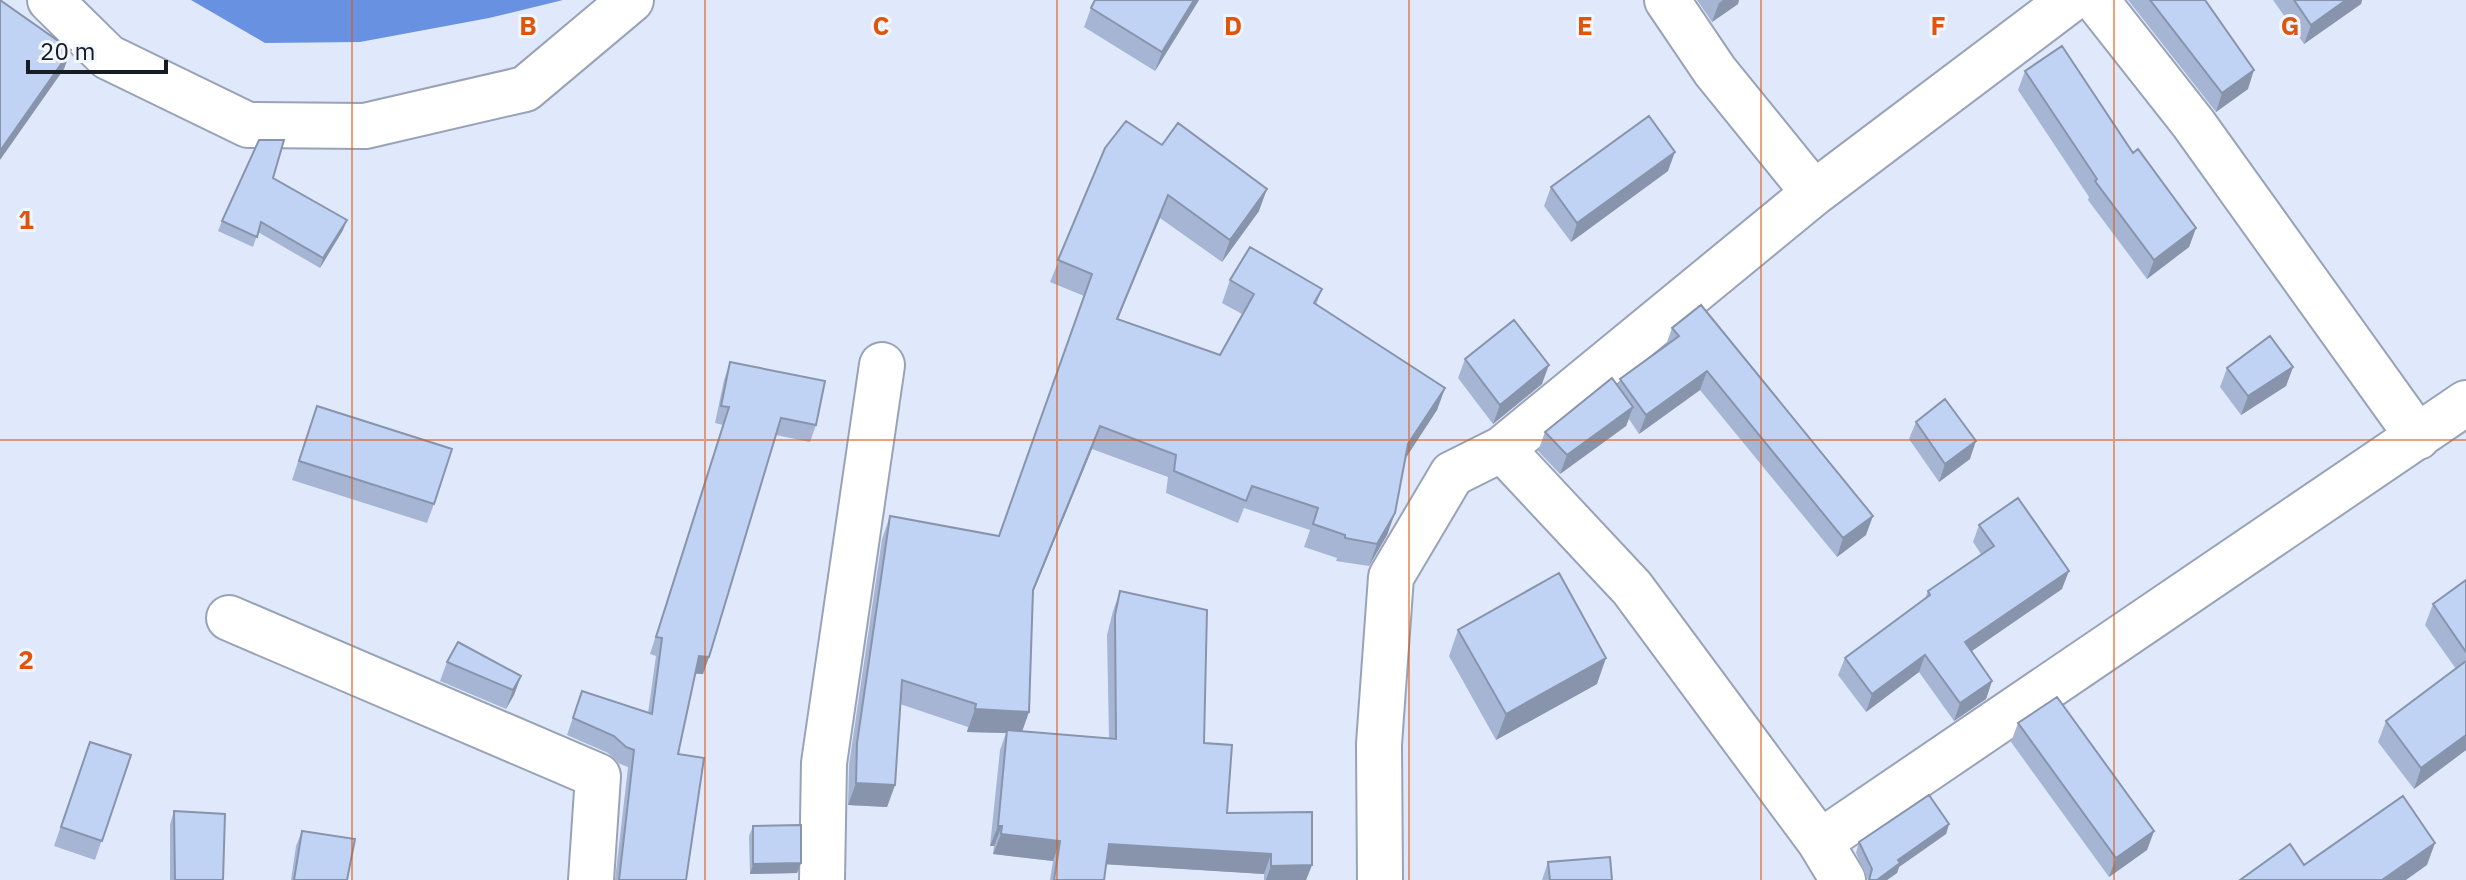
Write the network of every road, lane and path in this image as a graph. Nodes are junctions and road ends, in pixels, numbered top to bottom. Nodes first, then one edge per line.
1 (50, 0) edge
2 (631, 0) edge
3 (1667, 0) edge
4 (2070, 0) edge
5 (2096, 0) edge
6 (1814, 193) junction
7 (882, 365) dead end
8 (2466, 403) edge
9 (2418, 437) junction
10 (1502, 449) junction
11 (229, 618) dead end
12 (1820, 842) junction
13 (591, 880) edge
14 (822, 880) edge
15 (1380, 880) edge
16 (1843, 880) edge

1 - 2 street
3 - 6 street
4 - 6 street
5 - 9 street
6 - 10 street
7 - 14 street
8 - 9 street
9 - 12 street
10 - 12 street
10 - 15 street
11 - 13 street
12 - 16 street

